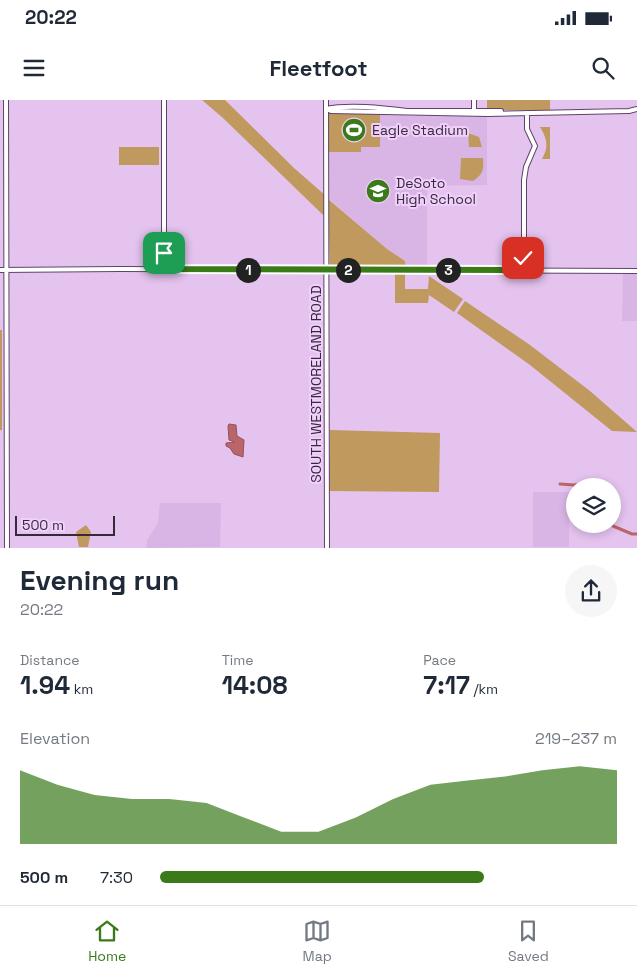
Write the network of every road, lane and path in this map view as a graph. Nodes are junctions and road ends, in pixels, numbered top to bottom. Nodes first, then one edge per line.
1 (5, 100) edge
2 (164, 100) edge
3 (326, 100) edge
4 (474, 100) edge
5 (637, 108) edge
6 (326, 109) junction
7 (521, 111) junction
8 (527, 112) junction
9 (474, 113) junction
10 (489, 113) junction
11 (508, 114) junction
12 (3, 269) edge
13 (164, 269) junction
14 (327, 270) junction
15 (524, 270) junction
16 (637, 271) edge
17 (0, 510) edge
18 (7, 510) junction
19 (7, 548) edge
20 (327, 548) edge

1 - 12 main road
2 - 13 main road
3 - 6 main road, SOUTH WESTMORELAND ROAD
4 - 9 main road
5 - 8 main road
6 - 9 main road
6 - 14 main road, SOUTH WESTMORELAND ROAD
7 - 8 main road
7 - 10 main road
7 - 11 main road
8 - 11 main road
8 - 15 main road
9 - 10 main road
10 - 11 main road
12 - 13 main road
12 - 18 main road
13 - 14 main road
14 - 15 main road
14 - 20 main road, SOUTH WESTMORELAND ROAD
15 - 16 main road
17 - 18 main road
18 - 19 main road

